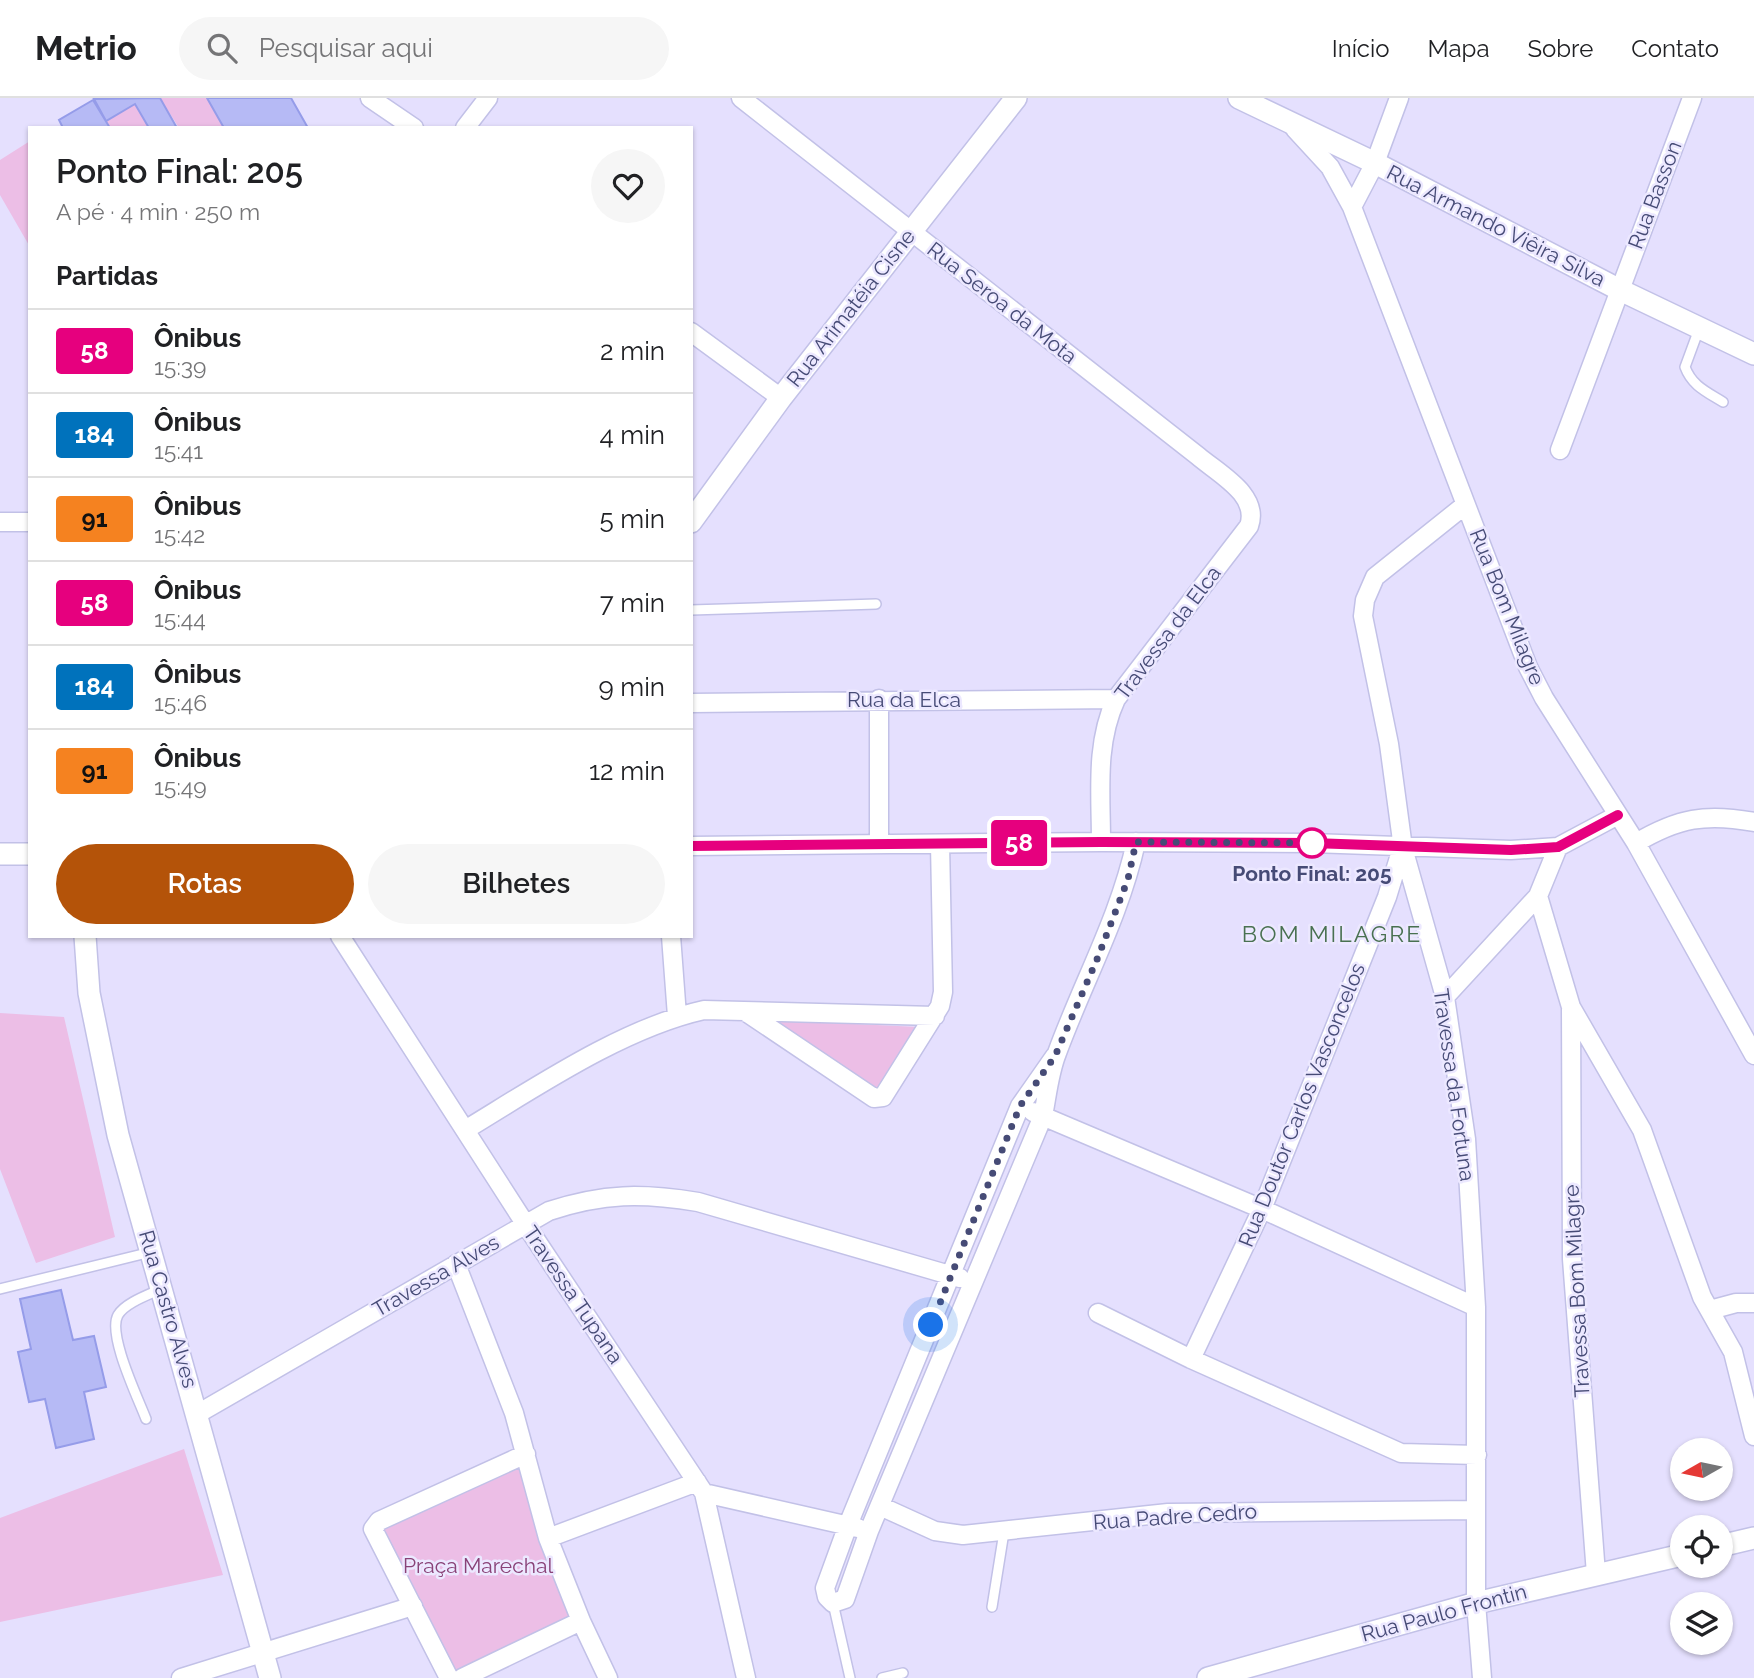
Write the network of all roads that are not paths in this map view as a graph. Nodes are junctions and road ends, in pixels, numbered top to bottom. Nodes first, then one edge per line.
1 (370, 98) edge
2 (488, 98) edge
3 (741, 98) edge
4 (1016, 98) edge
5 (1239, 98) edge
6 (1399, 98) edge
7 (1692, 98) edge
8 (1290, 124) junction
9 (409, 126) edge
10 (467, 126) edge
11 (1375, 163) junction
12 (1352, 207) junction
13 (910, 232) junction
14 (1618, 289) junction
15 (1699, 329) junction
16 (693, 333) edge
17 (1754, 354) edge
18 (781, 398) junction
19 (1723, 402) dead end
20 (1560, 450) dead end
21 (1465, 505) junction
22 (1252, 516) joint
23 (693, 520) edge
24 (0, 522) edge
25 (28, 522) edge
26 (876, 604) dead end
27 (693, 610) edge
28 (879, 699) junction
29 (1116, 699) junction
30 (693, 703) edge
31 (1618, 815) junction
32 (1754, 822) edge
33 (1101, 842) junction
34 (1136, 842) junction
35 (1636, 843) junction
36 (879, 844) junction
37 (940, 844) junction
38 (693, 846) edge
39 (1558, 847) junction
40 (1402, 848) junction
41 (0, 854) edge
42 (28, 854) edge
43 (1538, 896) junction
44 (85, 938) edge
45 (341, 938) edge
46 (671, 938) edge
47 (1445, 997) junction
48 (1572, 1007) junction
49 (744, 1011) junction
50 (677, 1016) junction
51 (935, 1016) junction
52 (1754, 1055) edge
53 (1055, 1056) junction
54 (1020, 1106) junction
55 (1043, 1116) junction
56 (465, 1130) junction
57 (1262, 1209) junction
58 (526, 1225) junction
59 (151, 1252) junction
60 (456, 1264) junction
61 (951, 1275) junction
62 (973, 1282) junction
63 (162, 1288) junction
64 (0, 1289) edge
65 (1754, 1303) edge
66 (1476, 1307) junction
67 (1710, 1310) junction
68 (1098, 1313) dead end
69 (1191, 1359) junction
70 (199, 1413) junction
71 (146, 1419) dead end
72 (1754, 1436) edge
73 (526, 1454) junction
74 (1477, 1455) junction
75 (701, 1487) junction
76 (880, 1506) junction
77 (1476, 1510) junction
78 (848, 1525) junction
79 (869, 1531) junction
80 (1004, 1532) junction
81 (548, 1538) junction
82 (1754, 1538) edge
83 (1733, 1543) edge
84 (1670, 1558) edge
85 (1596, 1574) junction
86 (833, 1602) junction
87 (1476, 1603) junction
88 (413, 1606) junction
89 (992, 1606) dead end
90 (580, 1620) junction
91 (263, 1653) junction
92 (903, 1672) dead end
93 (181, 1678) edge
94 (270, 1678) edge
95 (449, 1678) edge
96 (463, 1678) edge
97 (608, 1678) edge
98 (746, 1678) edge
99 (850, 1678) edge
100 (882, 1678) edge
101 (1208, 1678) edge
102 (1482, 1678) edge

1 - 9 street
2 - 10 street
3 - 13 street, Rua Seroa da Mota
4 - 13 street, Rua Arimatéia Cisne
5 - 8 street, Rua Armando Viêira Silva
6 - 11 street
7 - 14 street, Rua Basson
8 - 11 street, Rua Armando Viêira Silva
8 - 12 street, Rua Bom Milagre
11 - 12 street
11 - 14 street, Rua Armando Viêira Silva
12 - 21 street, Rua Bom Milagre
13 - 18 street, Rua Arimatéia Cisne
13 - 22 street, Rua Seroa da Mota
14 - 15 street, Rua Armando Viêira Silva
14 - 20 street, Rua Basson
15 - 17 street, Rua Armando Viêira Silva
15 - 19 lane
16 - 18 street
18 - 23 street, Rua Arimatéia Cisne
21 - 31 street, Rua Bom Milagre
21 - 40 street, Travessa da Fortuna
22 - 29 street, Travessa da Elca
24 - 25 street
26 - 27 lane
28 - 29 street, Rua da Elca
28 - 30 street, Rua da Elca
28 - 36 street
29 - 33 street, Travessa da Elca
31 - 35 street, Rua Bom Milagre
31 - 39 street
32 - 35 street
33 - 34 street
33 - 37 street
34 - 40 street
34 - 53 street
35 - 52 street, Rua Bom Milagre
36 - 37 street
36 - 38 street
37 - 51 street
39 - 40 street
39 - 43 street
40 - 47 street, Travessa da Fortuna
40 - 57 street, Rua Doutor Carlos Vasconcelos
41 - 42 street
43 - 47 street
43 - 48 street, Travessa Bom Milagre
44 - 59 street, Rua Castro Alves
45 - 56 street, Travessa Tupana
46 - 50 street
47 - 66 street, Travessa da Fortuna
48 - 67 street, Travessa Bom Milagre
48 - 85 street, Travessa Bom Milagre
49 - 50 street
49 - 51 street
49 - 51 street
50 - 56 street
53 - 54 street
53 - 55 street
54 - 55 street
54 - 61 street
55 - 57 street
55 - 62 street
56 - 58 street, Travessa Tupana
57 - 66 street
57 - 69 street, Rua Doutor Carlos Vasconcelos
58 - 60 street, Travessa Alves
58 - 61 street, Travessa Alves
58 - 75 street, Travessa Tupana
59 - 63 street, Rua Castro Alves
59 - 64 lane
60 - 70 street, Travessa Alves
60 - 73 street
61 - 62 street, Travessa Alves
61 - 78 street
62 - 76 street
63 - 70 street, Rua Castro Alves
63 - 71 lane
65 - 67 street
66 - 74 street, Travessa da Fortuna
67 - 72 street, Travessa Bom Milagre
68 - 69 street
69 - 74 street
70 - 91 street, Rua Castro Alves
73 - 81 street
73 - 88 street
74 - 77 street, Travessa da Fortuna
75 - 78 street
75 - 81 street
75 - 98 street, Travessa Tupana
76 - 79 street
76 - 80 street, Rua Padre Cedro
77 - 80 street, Rua Padre Cedro
77 - 87 street, Travessa da Fortuna
78 - 79 street
78 - 86 street
79 - 86 street
80 - 89 lane
81 - 90 street
82 - 83 street
84 - 85 street, Rua Paulo Frontin
85 - 87 street, Rua Paulo Frontin
86 - 99 lane
87 - 101 street, Rua Paulo Frontin
87 - 102 street, Travessa da Fortuna
88 - 91 street
88 - 95 street
90 - 96 street
90 - 97 street
91 - 93 street
91 - 94 street, Rua Castro Alves
92 - 100 lane

